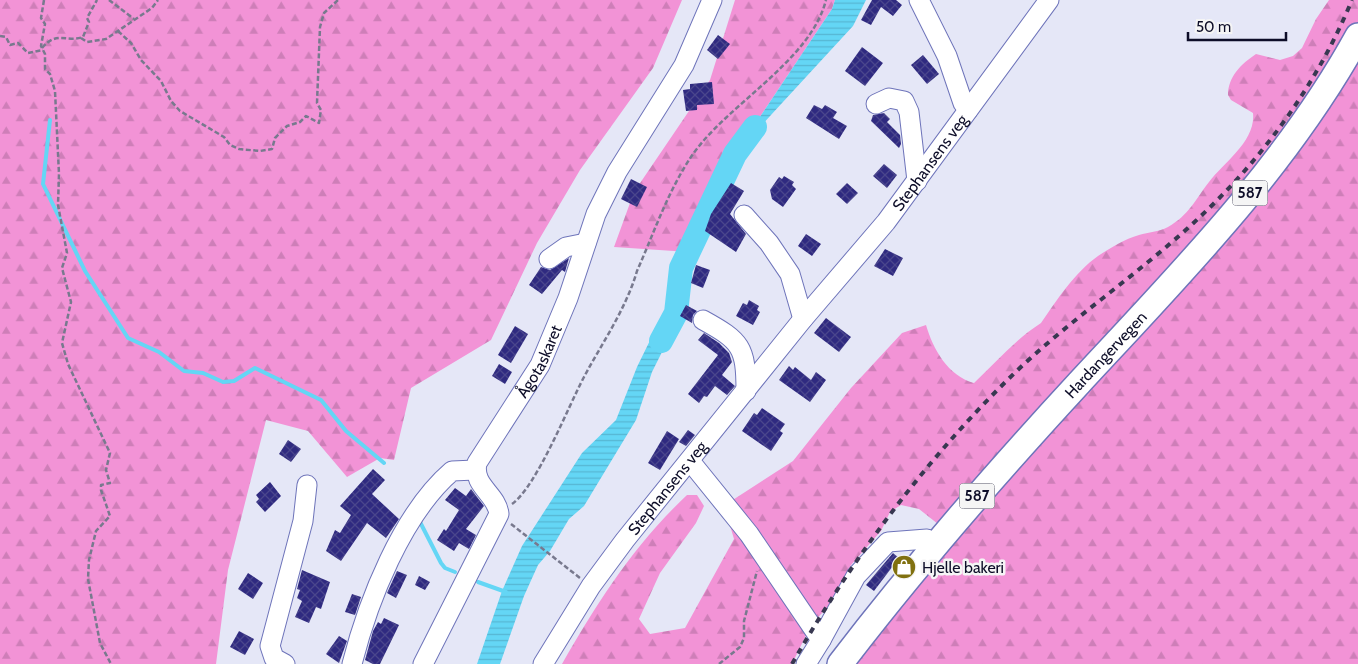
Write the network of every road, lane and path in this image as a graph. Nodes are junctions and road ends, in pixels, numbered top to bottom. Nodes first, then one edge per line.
1 (44, 0) edge
2 (97, 0) edge
3 (108, 0) edge
4 (158, 0) edge
5 (338, 0) edge
6 (712, 0) edge
7 (826, 0) edge
8 (919, 0) edge
9 (1048, 0) edge
10 (134, 19) junction
11 (118, 31) junction
12 (44, 33) junction
13 (0, 36) edge
14 (1358, 36) edge
15 (81, 38) junction
16 (51, 39) junction
17 (42, 49) junction
18 (681, 88) dead end
19 (876, 104) dead end
20 (968, 110) junction
21 (657, 111) junction
22 (916, 181) junction
23 (744, 215) dead end
24 (586, 243) junction
25 (549, 259) dead end
26 (804, 319) junction
27 (703, 320) dead end
28 (746, 391) junction
29 (690, 461) junction
30 (476, 470) junction
31 (307, 485) dead end
32 (499, 514) junction
33 (525, 537) dead end
34 (933, 545) junction
35 (764, 556) junction
36 (591, 586) junction
37 (821, 640) junction
38 (111, 664) edge
39 (285, 664) edge
40 (352, 664) edge
41 (424, 664) edge
42 (543, 664) edge
43 (719, 664) edge
44 (806, 664) edge
45 (840, 664) edge

1 - 12 path
2 - 15 path
3 - 10 path
4 - 10 path
5 - 11 path
6 - 21 street, Ågotaskaret
7 - 32 path
8 - 20 street
9 - 20 street, Stephansens veg
10 - 11 path
11 - 15 path
12 - 16 path
12 - 17 path
13 - 17 path
14 - 34 main road, Hardangervegen / 587
15 - 16 path
16 - 17 path
17 - 38 path
18 - 21 street, Ågotaskaret
19 - 22 street
20 - 22 street, Stephansens veg
21 - 24 street, Ågotaskaret
22 - 26 street, Stephansens veg
23 - 26 street
24 - 25 street
24 - 30 street, Ågotaskaret
26 - 28 street, Stephansens veg
27 - 28 street
28 - 29 street, Stephansens veg
29 - 35 street
29 - 36 street, Stephansens veg
30 - 32 street
30 - 40 street
31 - 39 street
32 - 41 street
33 - 36 path
34 - 37 street
34 - 45 main road, Hardangervegen / 587
35 - 37 street
35 - 43 path
36 - 42 street, Stephansens veg
37 - 44 street

